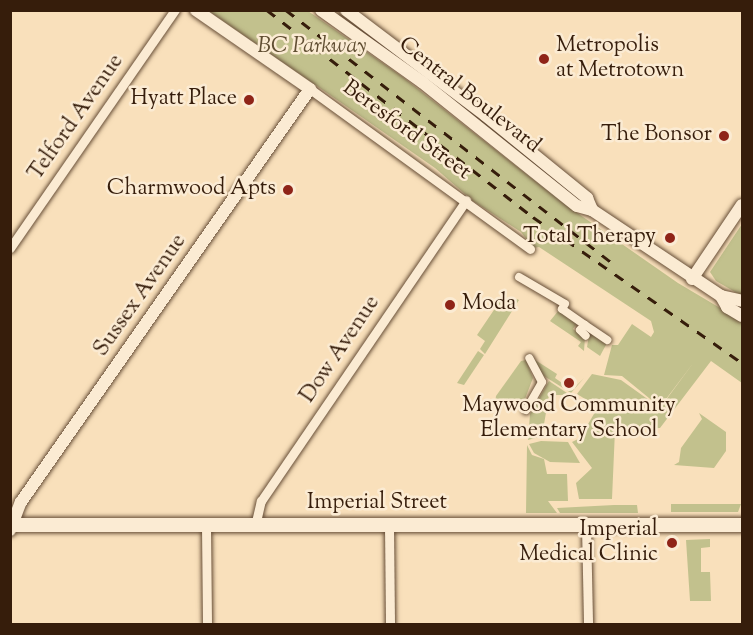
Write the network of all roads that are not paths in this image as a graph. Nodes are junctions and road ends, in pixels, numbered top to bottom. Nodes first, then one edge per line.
1 (175, 10) edge
2 (196, 10) edge
3 (321, 10) edge
4 (346, 10) edge
5 (310, 89) junction
6 (466, 200) junction
7 (742, 205) edge
8 (592, 210) junction
9 (10, 249) edge
10 (530, 249) dead end
11 (519, 277) dead end
12 (692, 279) junction
13 (721, 296) junction
14 (742, 301) edge
15 (742, 316) edge
16 (585, 325) junction
17 (585, 336) dead end
18 (607, 340) dead end
19 (529, 358) dead end
20 (526, 410) dead end
21 (586, 525) junction
22 (742, 525) edge
23 (206, 526) junction
24 (255, 526) junction
25 (389, 526) junction
26 (11, 527) edge
27 (207, 624) edge
28 (390, 624) edge
29 (588, 624) edge

1 - 9 street, Telford Avenue
2 - 5 street, Beresford Street
3 - 8 street, Central Boulevard
4 - 8 street, Central Boulevard
5 - 6 street, Beresford Street
5 - 26 street, Sussex Avenue
6 - 10 street, Beresford Street
6 - 24 street, Dow Avenue
7 - 12 street
8 - 12 street, Central Boulevard
11 - 16 street
12 - 13 street, Central Boulevard
13 - 14 street, Central Boulevard
13 - 15 street, Central Boulevard
16 - 17 street
16 - 18 street
19 - 20 street
21 - 22 main road, Imperial Street
21 - 25 main road, Imperial Street
21 - 29 street
23 - 24 main road, Imperial Street
23 - 26 main road, Imperial Street
23 - 27 street
24 - 25 main road, Imperial Street
25 - 28 street

